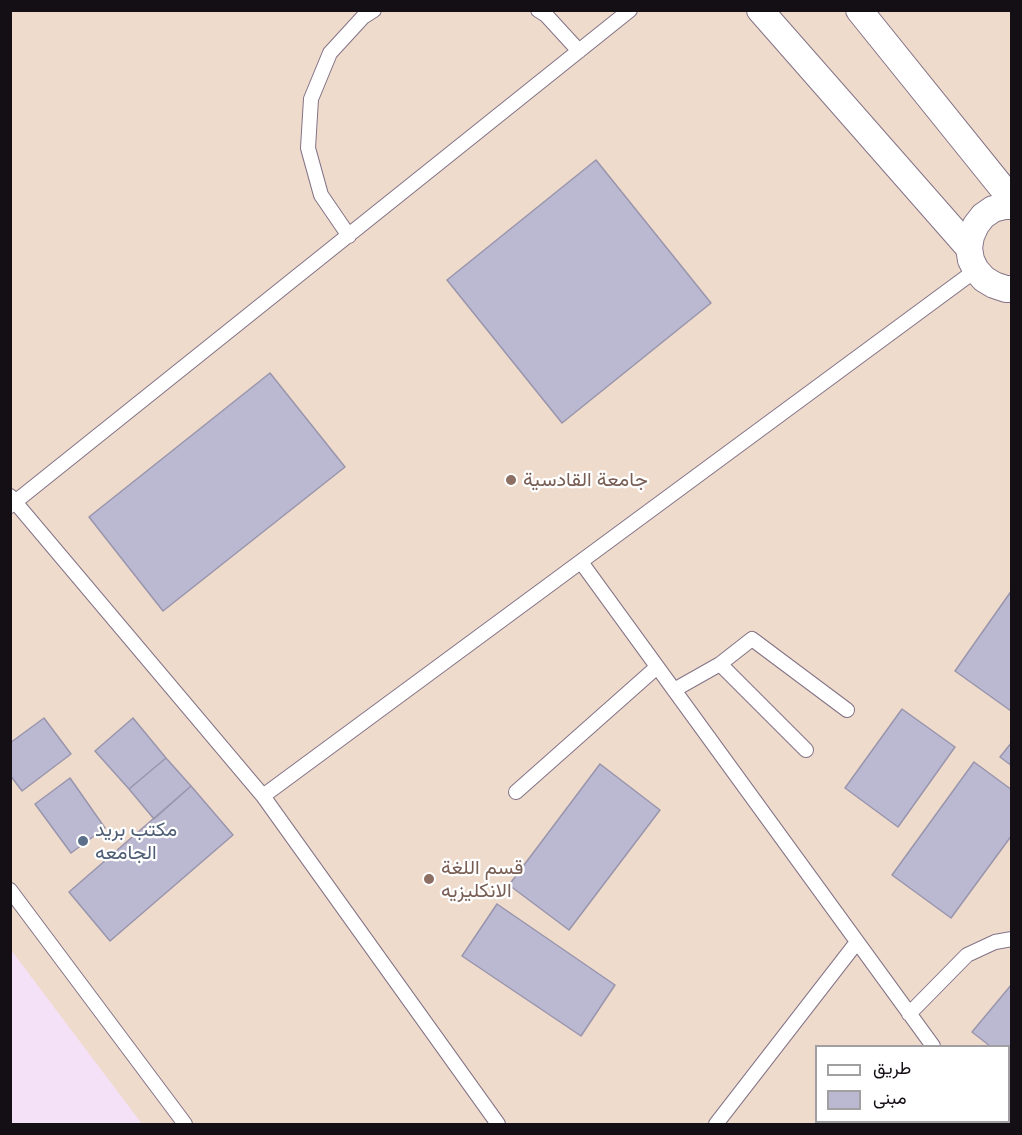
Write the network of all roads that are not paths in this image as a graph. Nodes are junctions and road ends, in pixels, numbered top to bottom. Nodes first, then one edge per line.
1 (374, 10) edge
2 (538, 10) edge
3 (630, 10) edge
4 (760, 10) edge
5 (859, 10) edge
6 (579, 51) junction
7 (1011, 200) edge
8 (1011, 206) edge
9 (349, 236) junction
10 (988, 273) edge
11 (1011, 309) edge
12 (12, 501) edge
13 (580, 562) junction
14 (720, 664) junction
15 (657, 667) junction
16 (674, 690) junction
17 (847, 710) dead end
18 (806, 750) dead end
19 (516, 792) dead end
20 (263, 796) junction
21 (10, 890) edge
22 (1011, 939) edge
23 (857, 942) junction
24 (909, 1014) junction
25 (932, 1045) edge
26 (185, 1125) edge
27 (498, 1125) edge
28 (716, 1125) edge

1 - 9 lane
2 - 6 lane
3 - 6 lane
4 - 10 street
5 - 7 street
6 - 9 lane
8 - 10 street
9 - 12 lane
10 - 11 street
10 - 13 lane
12 - 20 lane
13 - 15 lane
13 - 20 lane
14 - 16 lane
14 - 17 lane
14 - 18 lane
15 - 16 lane
15 - 19 lane
16 - 23 lane
20 - 27 lane
21 - 26 lane
22 - 24 lane
23 - 24 lane
23 - 28 lane
24 - 25 lane

